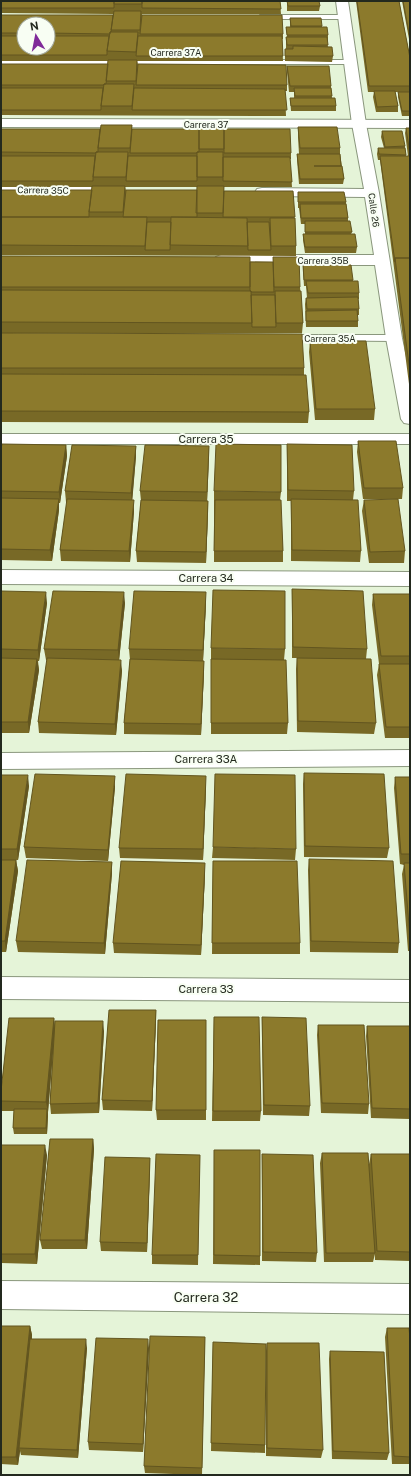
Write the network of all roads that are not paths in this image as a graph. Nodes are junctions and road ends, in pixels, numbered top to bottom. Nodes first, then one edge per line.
1 (342, 1) edge
2 (256, 17) edge
3 (344, 17) junction
4 (1, 62) edge
5 (351, 62) junction
6 (1, 123) edge
7 (359, 124) junction
8 (410, 124) edge
9 (1, 190) edge
10 (112, 191) edge
11 (246, 192) edge
12 (372, 193) junction
13 (207, 260) edge
14 (382, 260) junction
15 (276, 338) edge
16 (394, 338) junction
17 (410, 419) edge
18 (1, 439) edge
19 (410, 439) edge
20 (1, 577) edge
21 (410, 579) edge
22 (410, 758) edge
23 (1, 761) edge
24 (1, 988) edge
25 (410, 991) edge
26 (1, 1296) edge
27 (410, 1299) edge

1 - 3 street, Calle 26
2 - 3 lane
3 - 5 street, Calle 26
4 - 5 lane, Carrera 37A
5 - 7 street, Calle 26
6 - 7 street, Carrera 37
7 - 8 street, Carrera 37
7 - 12 street, Calle 26
9 - 10 street, Carrera 35C
11 - 12 street
12 - 14 street, Calle 26
13 - 14 street, Carrera 35B
14 - 16 street, Calle 26
15 - 16 lane, Carrera 35A
16 - 17 street, Calle 26
18 - 19 street, Carrera 35
20 - 21 street, Carrera 34
22 - 23 street, Carrera 33A
24 - 25 street, Carrera 33
26 - 27 street, Carrera 32

